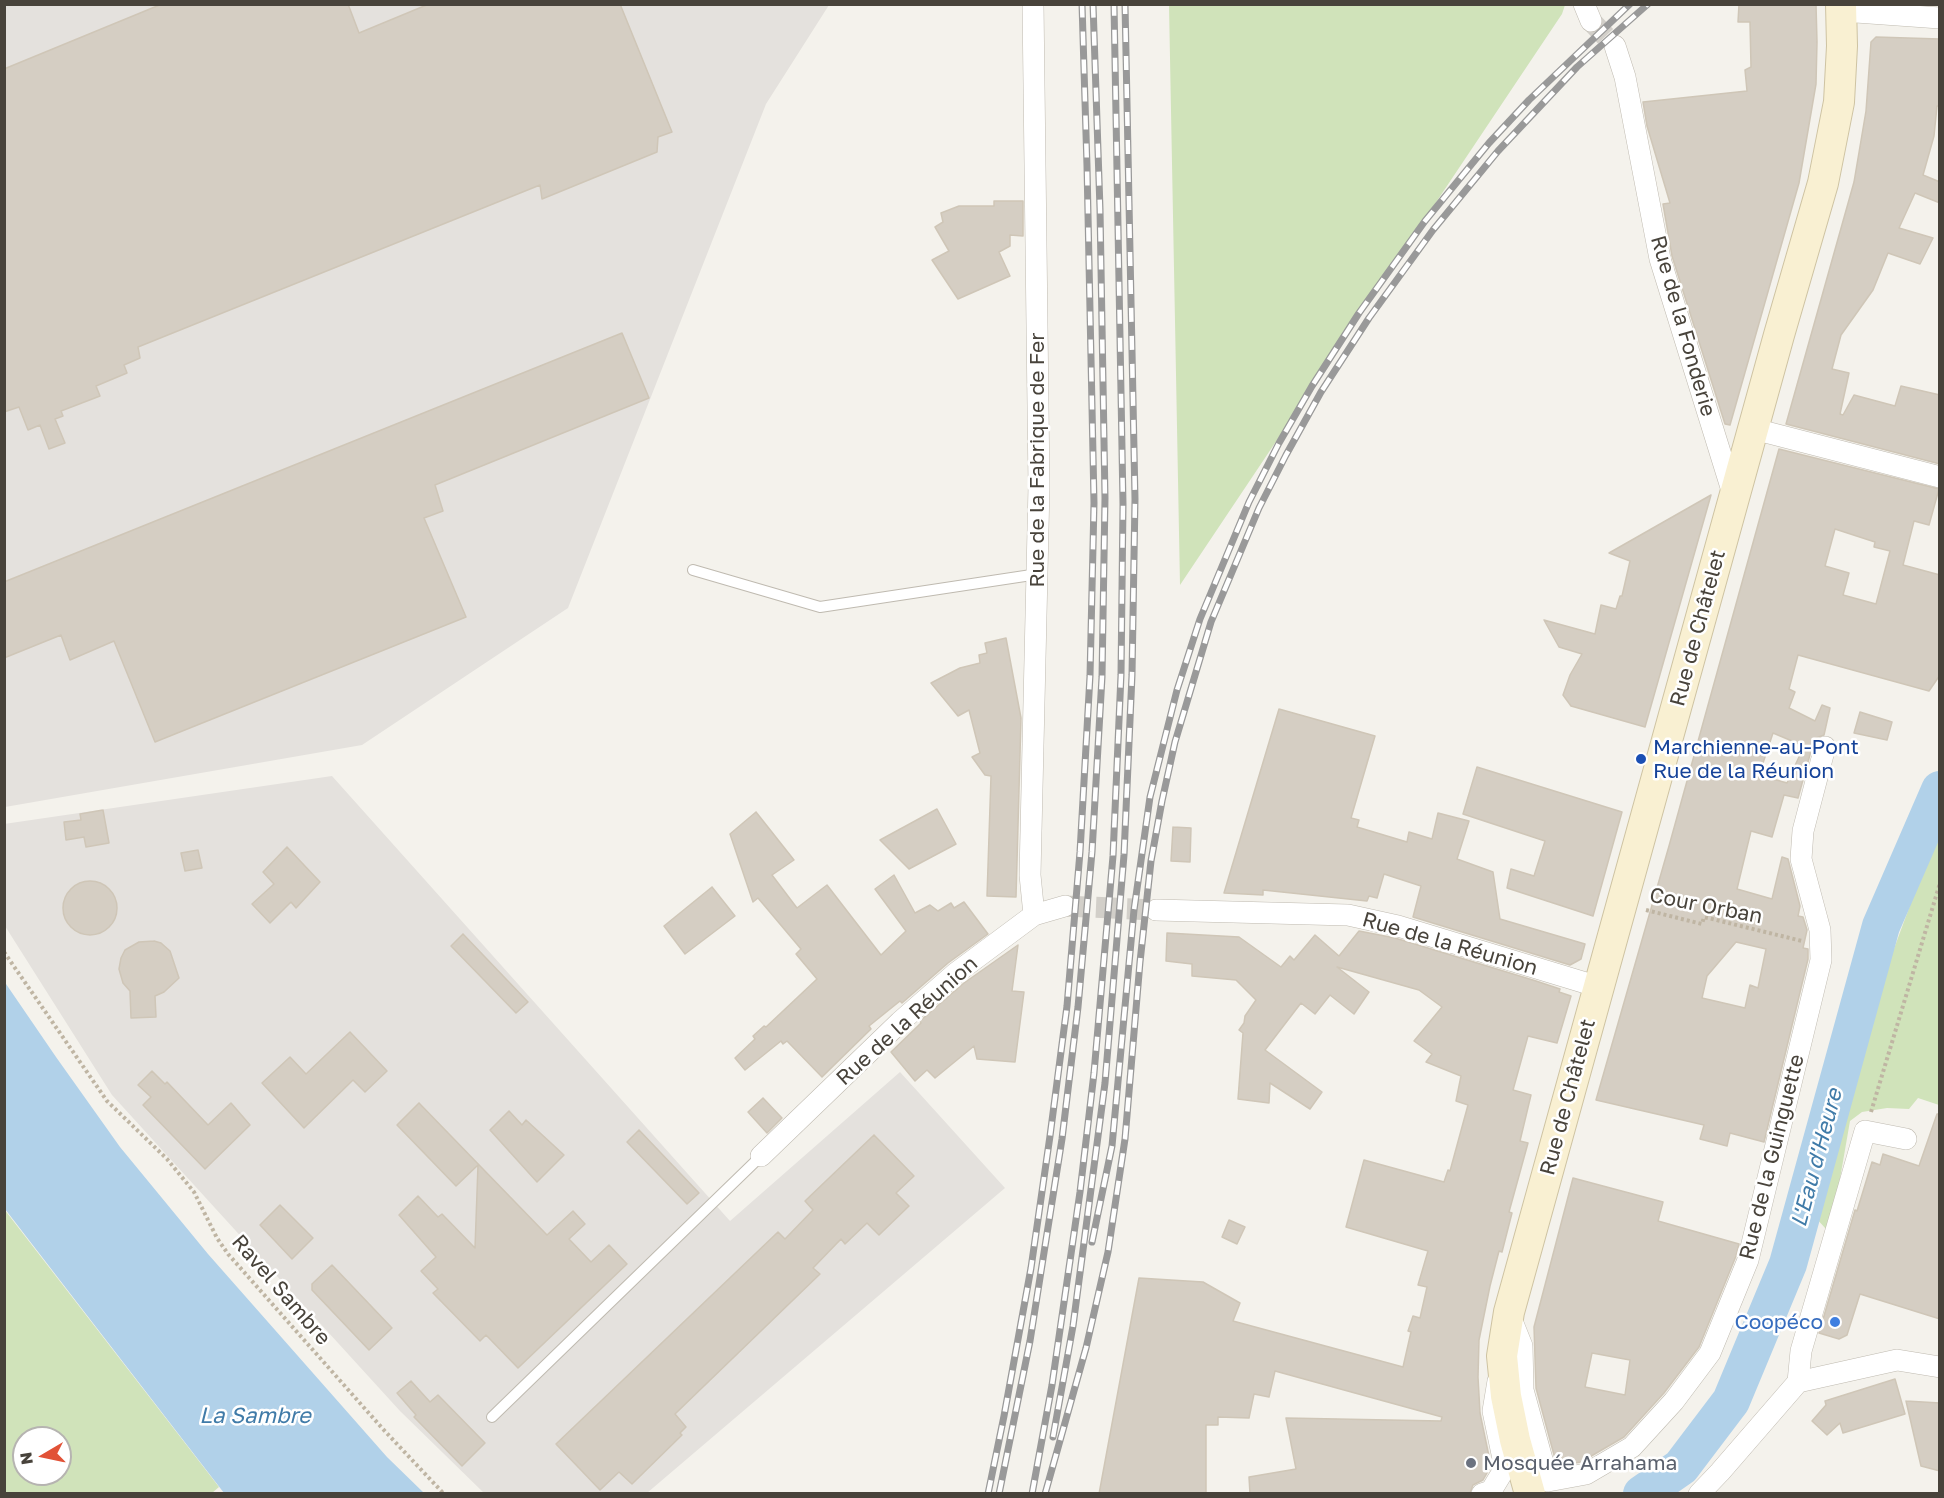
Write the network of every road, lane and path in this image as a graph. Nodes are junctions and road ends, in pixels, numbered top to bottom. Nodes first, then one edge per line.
1 (1033, 4) edge
2 (1841, 8) edge
3 (1940, 18) edge
4 (1615, 46) tunnel mouth
5 (1754, 429) junction
6 (1940, 477) edge
7 (1734, 498) junction
8 (693, 570) dead end
9 (1038, 574) junction
10 (1825, 747) dead end
11 (1940, 883) edge
12 (1622, 904) junction
13 (1065, 906) tunnel mouth
14 (1156, 910) tunnel mouth
15 (1034, 915) junction
16 (1820, 946) junction
17 (4, 952) edge
18 (1599, 987) junction
19 (1865, 1131) junction
20 (1906, 1139) dead end
21 (761, 1156) joint
22 (1509, 1312) junction
23 (1502, 1356) junction
24 (1940, 1367) edge
25 (1798, 1382) junction
26 (492, 1417) dead end
27 (1539, 1487) edge
28 (444, 1494) edge
29 (1482, 1494) edge
30 (1699, 1494) edge

1 - 9 street, Rue de la Fabrique de Fer
2 - 3 street
2 - 5 main road, Rue de Châtelet
4 - 7 street, Rue de la Fonderie
5 - 6 street
5 - 7 main road, Rue de Châtelet
7 - 12 main road, Rue de Châtelet
8 - 9 lane
9 - 15 street, Rue de la Fabrique de Fer
10 - 16 street, Rue de la Guinguette
11 - 19 path
12 - 16 path, Cour Orban
12 - 18 main road, Rue de Châtelet
13 - 15 street, Rue de la Réunion
14 - 18 street, Rue de la Réunion
15 - 21 street, Rue de la Réunion
16 - 27 street, Rue de la Guinguette
17 - 28 path, Ravel Sambre
18 - 22 main road, Rue de Châtelet
19 - 20 street
19 - 25 street
21 - 26 lane
22 - 23 main road, Rue de Châtelet
22 - 27 street
23 - 27 main road, Rue de Châtelet
23 - 29 street
24 - 25 street
25 - 30 street

